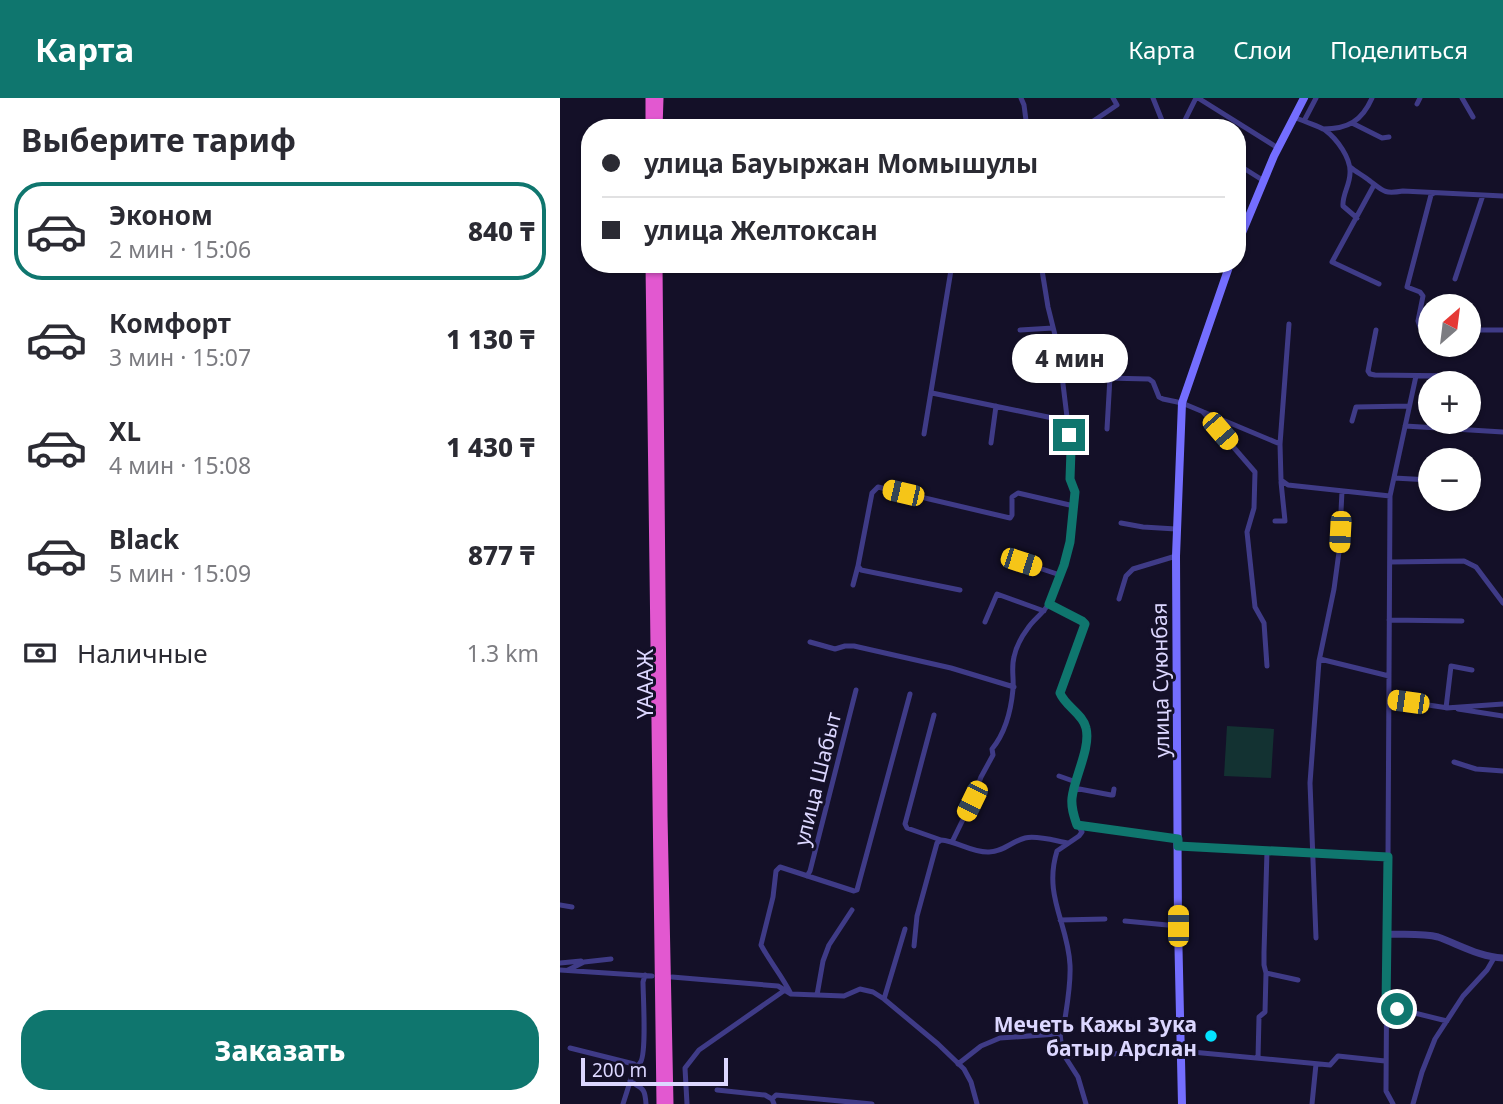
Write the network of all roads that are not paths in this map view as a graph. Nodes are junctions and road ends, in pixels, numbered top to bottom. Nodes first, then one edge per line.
1 (650, 98) edge
2 (659, 98) edge
3 (1021, 98) edge
4 (1113, 98) edge
5 (1153, 98) edge
6 (1197, 98) edge
7 (1304, 98) edge
8 (1316, 98) edge
9 (1372, 98) edge
10 (1464, 99) edge
11 (1293, 117) junction
12 (1473, 117) dead end
13 (650, 119) edge
14 (659, 119) edge
15 (1026, 119) edge
16 (1096, 119) edge
17 (1162, 119) edge
18 (1186, 119) edge
19 (1231, 119) edge
20 (1304, 121) junction
21 (1352, 123) junction
22 (1246, 128) edge
23 (1323, 129) junction
24 (1389, 137) dead end
25 (1278, 148) junction
26 (1350, 167) junction
27 (1246, 170) edge
28 (1264, 181) junction
29 (1374, 185) junction
30 (1434, 192) junction
31 (1483, 195) junction
32 (1503, 196) edge
33 (1357, 218) junction
34 (1246, 224) edge
35 (650, 273) edge
36 (658, 273) edge
37 (951, 273) edge
38 (1043, 273) edge
39 (1227, 273) edge
40 (1455, 279) dead end
41 (1379, 284) dead end
42 (1422, 294) edge
43 (1289, 324) dead end
44 (1053, 328) junction
45 (1020, 330) dead end
46 (1376, 330) dead end
47 (1481, 330) edge
48 (1503, 330) edge
49 (1416, 376) joint
50 (1062, 377) junction
51 (1110, 377) junction
52 (932, 393) junction
53 (1182, 404) junction
54 (996, 406) junction
55 (1409, 407) junction
56 (1203, 412) junction
57 (1067, 421) junction
58 (1352, 421) dead end
59 (1405, 426) junction
60 (1107, 429) dead end
61 (1503, 432) edge
62 (924, 434) dead end
63 (990, 443) dead end
64 (1280, 444) junction
65 (1394, 478) junction
66 (1418, 479) edge
67 (1281, 480) junction
68 (1342, 491) junction
69 (1390, 496) junction
70 (1074, 506) junction
71 (1275, 522) dead end
72 (1121, 523) dead end
73 (1176, 528) junction
74 (1176, 556) junction
75 (1021, 562) dead end
76 (1390, 562) junction
77 (858, 566) junction
78 (1060, 575) junction
79 (853, 585) dead end
80 (960, 590) dead end
81 (1119, 598) dead end
82 (1503, 603) edge
83 (1049, 604) junction
84 (1044, 611) junction
85 (1389, 620) junction
86 (1462, 621) dead end
87 (985, 622) dead end
88 (810, 642) dead end
89 (1320, 659) junction
90 (1266, 666) dead end
91 (1472, 670) dead end
92 (1389, 676) junction
93 (1014, 687) junction
94 (856, 690) dead end
95 (910, 694) dead end
96 (1389, 699) junction
97 (1503, 704) edge
98 (1446, 708) junction
99 (934, 715) dead end
100 (1503, 716) edge
101 (1454, 762) dead end
102 (1503, 771) edge
103 (1059, 776) dead end
104 (1075, 785) junction
105 (1114, 789) dead end
106 (1077, 825) junction
107 (941, 840) junction
108 (952, 842) junction
109 (1178, 842) junction
110 (1068, 843) junction
111 (1267, 851) junction
112 (1313, 853) junction
113 (1388, 857) junction
114 (807, 876) junction
115 (560, 905) edge
116 (572, 907) dead end
117 (852, 910) dead end
118 (1105, 919) dead end
119 (1060, 920) junction
120 (1125, 921) dead end
121 (1178, 926) junction
122 (905, 929) dead end
123 (1387, 934) junction
124 (1316, 938) dead end
125 (914, 946) dead end
126 (1494, 958) junction
127 (1503, 958) edge
128 (611, 959) dead end
129 (584, 962) junction
130 (560, 963) edge
131 (560, 970) edge
132 (568, 970) junction
133 (1266, 973) junction
134 (672, 977) dead end
135 (1298, 980) dead end
136 (788, 992) junction
137 (817, 995) junction
138 (884, 999) junction
139 (1386, 1006) junction
140 (1447, 1021) junction
141 (1060, 1033) junction
142 (570, 1048) dead end
143 (1181, 1051) junction
144 (1064, 1056) junction
145 (1258, 1058) junction
146 (1385, 1061) junction
147 (958, 1064) junction
148 (1316, 1064) junction
149 (635, 1066) junction
150 (630, 1081) junction
151 (718, 1090) dead end
152 (773, 1102) edge
153 (623, 1104) edge
154 (646, 1104) edge
155 (661, 1104) edge
156 (669, 1104) edge
157 (687, 1104) edge
158 (872, 1104) edge
159 (977, 1104) edge
160 (1086, 1104) edge
161 (1182, 1104) edge
162 (1312, 1104) edge
163 (1392, 1104) edge
164 (1413, 1104) edge

1 - 13 highway
2 - 14 highway
3 - 15 street
4 - 16 street
5 - 17 street
6 - 18 street
6 - 19 street
7 - 11 main road
8 - 20 street
9 - 21 street
10 - 12 street
11 - 20 street
11 - 25 main road
20 - 23 street
21 - 23 street
21 - 24 street
22 - 25 street
23 - 26 street
25 - 28 main road
26 - 29 street
26 - 33 street
27 - 28 street
28 - 34 main road
29 - 30 street
29 - 33 street
30 - 31 street
30 - 42 street
31 - 32 street
31 - 40 street
33 - 41 street
35 - 155 highway, ҮАААЖ
36 - 156 highway, ҮАААЖ
37 - 52 street
38 - 44 street
39 - 53 main road, улица Суюнбая
43 - 64 street
44 - 45 street
44 - 50 street
46 - 49 street
47 - 48 street
49 - 55 street
50 - 51 street
50 - 57 street
51 - 53 street
51 - 60 street
52 - 54 street
52 - 62 street
53 - 56 street
53 - 73 main road, улица Суюнбая
54 - 57 street
54 - 63 street
55 - 58 street
55 - 59 street
56 - 64 street
56 - 90 street
57 - 70 street
59 - 61 street
59 - 65 street
64 - 67 street
65 - 66 street
65 - 69 street
67 - 68 street
67 - 71 street
68 - 69 street
68 - 89 street
69 - 76 street
70 - 77 street
70 - 78 street
72 - 73 street
73 - 74 main road, улица Суюнбая
74 - 81 street
74 - 109 main road, улица Суюнбая
75 - 78 street
76 - 82 street
76 - 85 street
77 - 79 street
77 - 80 street
78 - 83 street
83 - 84 street
83 - 104 street
84 - 87 street
84 - 93 street
85 - 86 street
85 - 92 street
88 - 93 street
89 - 92 street
89 - 112 street
91 - 98 street
92 - 96 street
93 - 108 street
94 - 114 street, улица Шабыт
95 - 114 street
96 - 98 street
96 - 113 street
97 - 98 street
98 - 100 street
99 - 107 street
101 - 102 street
103 - 104 street
104 - 105 street
104 - 106 street
106 - 109 street
106 - 110 street
107 - 108 street
107 - 125 street
108 - 110 street
109 - 111 street
109 - 121 main road, улица Суюнбая
110 - 119 street
111 - 112 street
111 - 133 street
112 - 113 street
112 - 124 street
113 - 123 street
114 - 136 street
115 - 116 street
117 - 137 street
118 - 119 street
119 - 141 street
120 - 121 street
121 - 143 main road, улица Суюнбая
122 - 138 street
123 - 126 street
123 - 139 street
126 - 127 street
126 - 140 street
128 - 129 street
129 - 130 street
129 - 132 street
131 - 132 street
132 - 149 street
133 - 135 street
133 - 145 street
134 - 136 street
136 - 137 street
136 - 157 street
137 - 138 street
138 - 147 street
139 - 140 street
139 - 146 street
140 - 164 street
141 - 144 street
141 - 147 street
142 - 149 street
143 - 144 street
143 - 145 street
143 - 161 main road, улица Суюнбая
144 - 160 street
145 - 148 street
146 - 148 street
146 - 163 street
147 - 159 street
148 - 162 street
149 - 150 street
150 - 153 street
150 - 154 street
151 - 152 street
152 - 158 street

